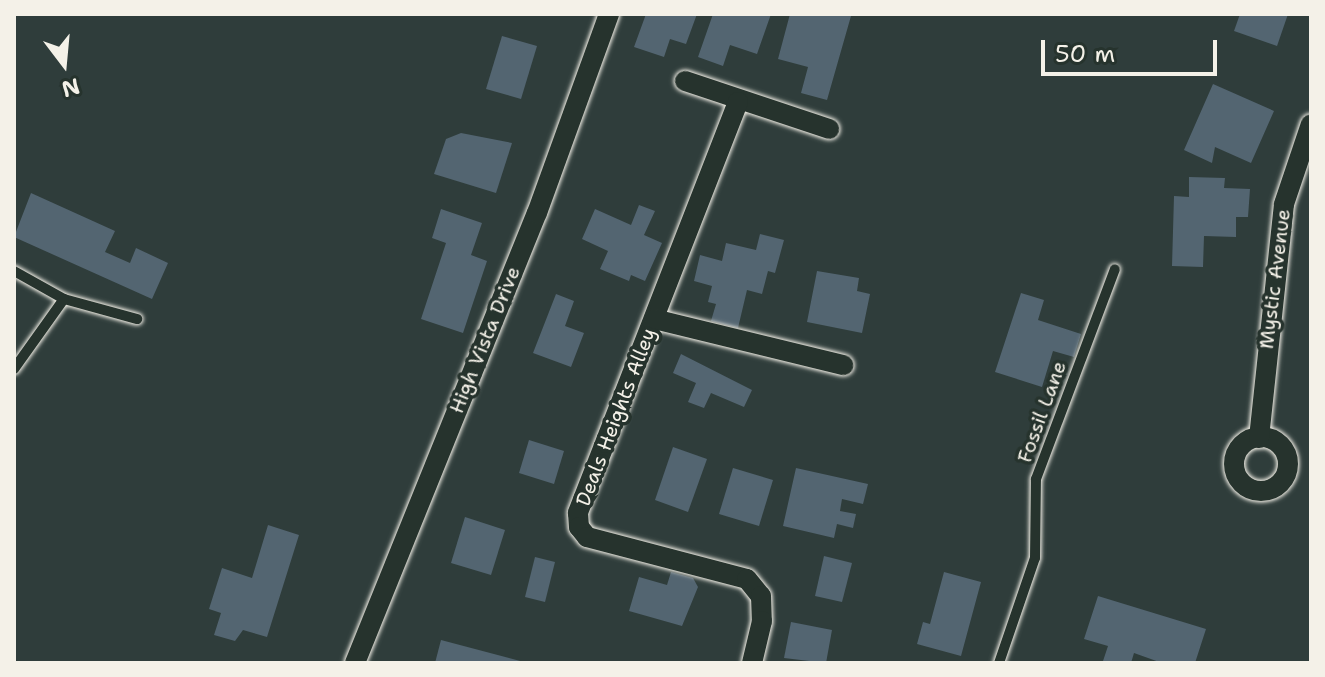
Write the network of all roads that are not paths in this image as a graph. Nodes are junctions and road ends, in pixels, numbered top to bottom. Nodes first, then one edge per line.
1 (609, 14) edge
2 (685, 81) dead end
3 (738, 102) junction
4 (1311, 124) edge
5 (829, 129) dead end
6 (1115, 269) dead end
7 (14, 271) edge
8 (64, 299) junction
9 (137, 319) dead end
10 (654, 319) junction
11 (843, 365) dead end
12 (14, 369) edge
13 (1259, 438) dead end
14 (355, 663) edge
15 (752, 663) edge
16 (999, 663) edge

1 - 14 street, High Vista Drive
2 - 3 street
3 - 5 street
3 - 10 street, Deals Heights Alley
4 - 13 street, Mystic Avenue
6 - 16 lane, Fossil Lane
7 - 8 lane
8 - 9 lane
8 - 12 lane
10 - 11 street
10 - 15 street, Deals Heights Alley

